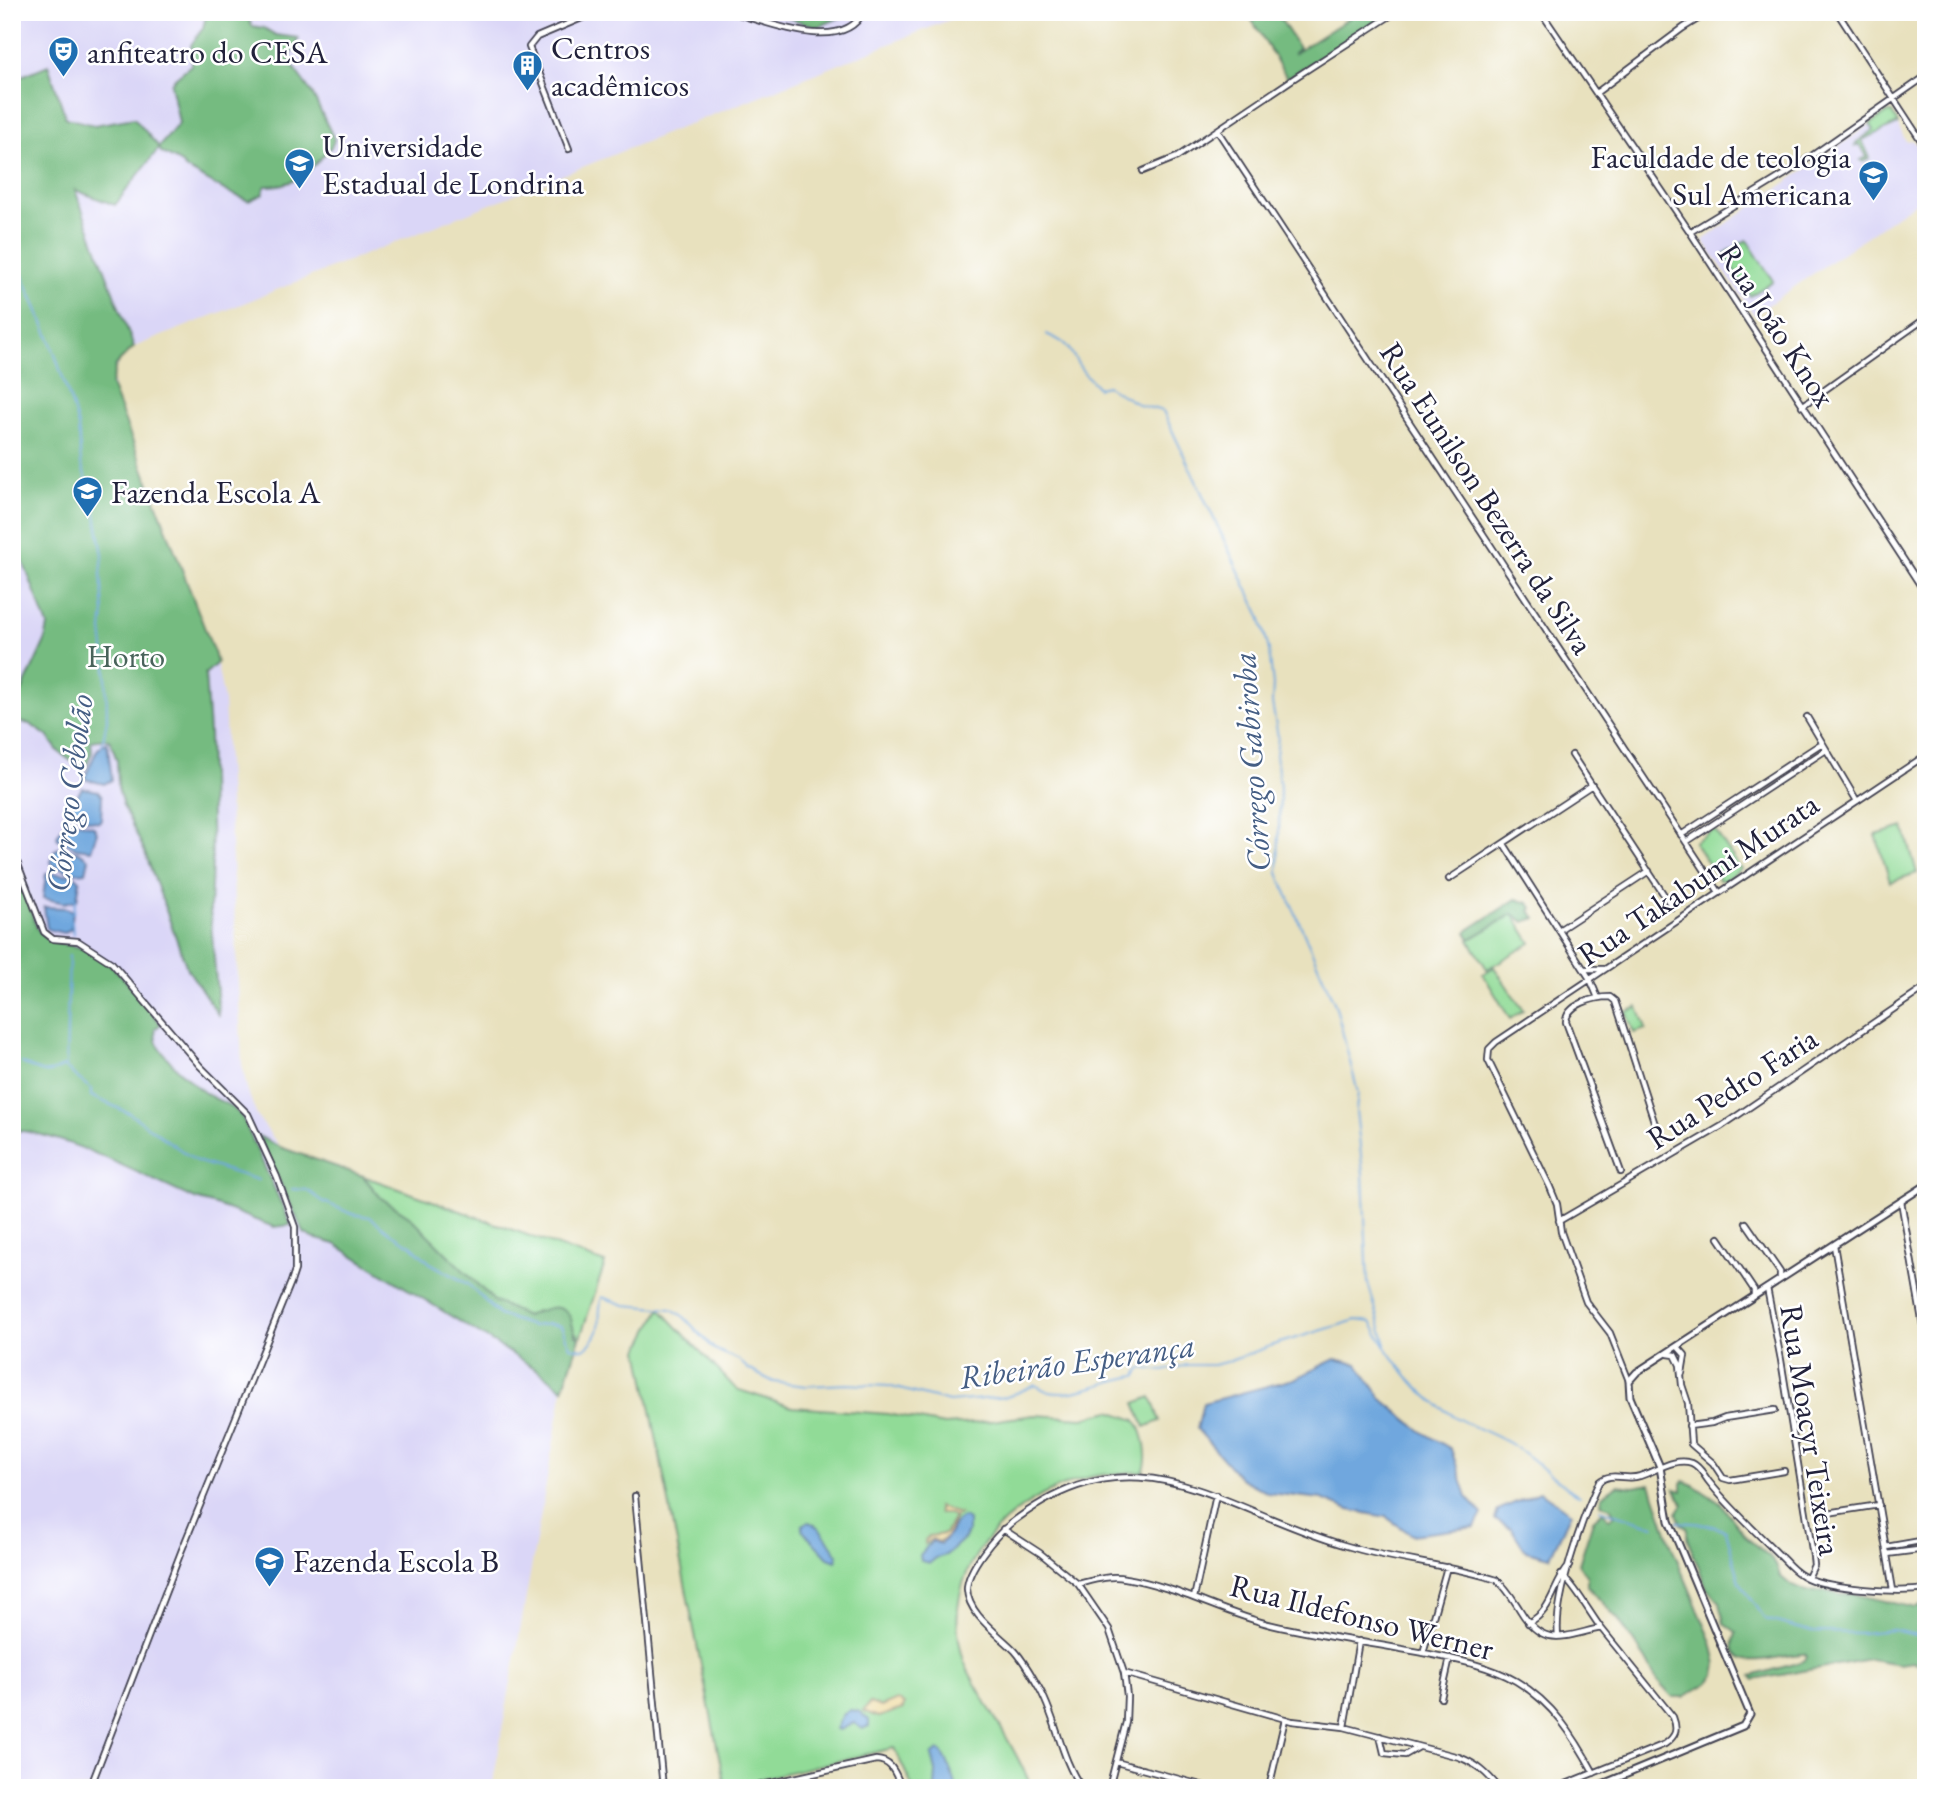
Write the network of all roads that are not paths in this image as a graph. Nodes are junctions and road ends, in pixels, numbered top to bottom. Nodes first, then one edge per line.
1 (596, 12) edge
2 (642, 12) edge
3 (659, 12) edge
4 (731, 12) edge
5 (863, 12) edge
6 (1396, 12) edge
7 (1541, 12) edge
8 (1709, 12) edge
9 (1837, 12) edge
10 (1926, 76) edge
11 (1596, 93) junction
12 (1895, 98) junction
13 (1217, 130) junction
14 (1926, 148) edge
15 (569, 149) dead end
16 (1143, 172) dead end
17 (1690, 232) junction
18 (1926, 318) edge
19 (1802, 406) junction
20 (1926, 594) edge
21 (1807, 717) dead end
22 (1822, 743) junction
23 (1826, 750) junction
24 (1573, 755) dead end
25 (1926, 755) edge
26 (1592, 785) junction
27 (1752, 790) junction
28 (1756, 796) junction
29 (1857, 800) junction
30 (1681, 835) junction
31 (1686, 842) junction
32 (1504, 844) junction
33 (12, 849) edge
34 (1648, 871) junction
35 (1449, 879) dead end
36 (1719, 892) junction
37 (1672, 907) dead end
38 (1559, 930) junction
39 (1575, 957) junction
40 (1583, 968) junction
41 (1605, 969) junction
42 (1589, 981) junction
43 (1926, 987) edge
44 (1598, 998) junction
45 (1661, 1143) dead end
46 (1620, 1172) dead end
47 (1926, 1185) edge
48 (1901, 1201) junction
49 (1559, 1221) junction
50 (1746, 1223) dead end
51 (1719, 1238) dead end
52 (1834, 1245) junction
53 (1780, 1279) junction
54 (1766, 1288) junction
55 (1754, 1297) junction
56 (1926, 1343) edge
57 (1678, 1347) junction
58 (1668, 1354) junction
59 (1681, 1377) junction
60 (1629, 1381) junction
61 (1775, 1410) dead end
62 (1689, 1426) junction
63 (1660, 1467) junction
64 (1784, 1471) dead end
65 (1216, 1495) junction
66 (635, 1496) dead end
67 (1879, 1505) junction
68 (1821, 1514) dead end
69 (1003, 1530) junction
70 (1926, 1540) edge
71 (1886, 1547) junction
72 (1926, 1549) edge
73 (1887, 1554) junction
74 (1569, 1565) junction
75 (1447, 1567) junction
76 (1561, 1575) junction
77 (1808, 1578) junction
78 (1567, 1579) junction
79 (1078, 1584) junction
80 (1893, 1590) junction
81 (1926, 1590) edge
82 (1194, 1598) junction
83 (1528, 1623) junction
84 (1601, 1628) junction
85 (1558, 1636) junction
86 (1359, 1641) junction
87 (1423, 1653) junction
88 (1450, 1658) junction
89 (1124, 1673) junction
90 (1441, 1698) dead end
91 (1285, 1719) junction
92 (1344, 1727) junction
93 (1380, 1736) junction
94 (1420, 1746) junction
95 (1116, 1762) junction
96 (1594, 1773) junction
97 (90, 1788) edge
98 (663, 1788) edge
99 (749, 1788) edge
100 (902, 1788) edge
101 (1082, 1788) edge
102 (1109, 1788) edge
103 (1212, 1788) edge
104 (1269, 1788) edge
105 (1499, 1788) edge
106 (1556, 1788) edge
107 (1593, 1788) edge

1 - 15 street
2 - 3 street
4 - 5 street
6 - 13 street
7 - 11 street, Rua João Knox
8 - 11 street
9 - 12 street
10 - 12 street
11 - 17 street, Rua João Knox
12 - 14 street
12 - 17 street
13 - 16 street
13 - 30 street, Rua Eunilson Bezerra da Silva
17 - 19 street, Rua João Knox
18 - 19 street
19 - 20 street, Rua João Knox
21 - 22 street
22 - 23 street
22 - 27 street
23 - 28 street
23 - 29 street
24 - 26 street
25 - 29 street, Rua Takabumi Murata
26 - 32 street
26 - 34 street
27 - 28 street
27 - 30 street
28 - 31 street
29 - 36 street, Rua Takabumi Murata
30 - 31 street, Rua Eunilson Bezerra da Silva
31 - 36 street, Rua Eunilson Bezerra da Silva
32 - 35 street
32 - 38 street
33 - 97 street
34 - 37 street
34 - 38 street
36 - 41 street, Rua Takabumi Murata
38 - 39 street
39 - 40 street
39 - 42 street
40 - 41 street
40 - 42 street
41 - 42 street, Rua Takabumi Murata
42 - 44 street
42 - 49 street, Rua Takabumi Murata
43 - 49 street, Rua Pedro Faria
44 - 45 street
44 - 46 street
47 - 48 street
48 - 52 street
48 - 56 street
49 - 60 street
50 - 53 street
51 - 55 street
52 - 53 street
52 - 67 street
53 - 54 street
54 - 55 street
54 - 77 street, Rua Moacyr Teixeira
55 - 57 street
57 - 58 street
57 - 59 street
58 - 59 street
58 - 60 street
59 - 62 street
60 - 63 street
61 - 62 street
62 - 64 street
63 - 74 street
63 - 77 street
63 - 107 street
65 - 69 street
65 - 75 street
65 - 82 street
66 - 98 street
67 - 68 street
67 - 71 street
69 - 79 street
69 - 101 street
70 - 71 street
71 - 73 street
72 - 73 street
73 - 80 street
74 - 76 street
74 - 78 street
75 - 83 street
75 - 87 street
76 - 78 street
76 - 83 street
77 - 80 street
78 - 84 street
78 - 85 street
79 - 82 street, Rua Ildefonso Werner
79 - 89 street
80 - 81 street
82 - 86 street, Rua Ildefonso Werner
83 - 85 street
84 - 85 street
84 - 96 street
86 - 87 street, Rua Ildefonso Werner
86 - 92 street
87 - 88 street, Rua Ildefonso Werner
88 - 90 street
88 - 96 street, Rua Ildefonso Werner
89 - 91 street
89 - 95 street
91 - 92 street
91 - 104 street
92 - 93 street
93 - 94 street
93 - 94 street
94 - 105 street
95 - 102 street
95 - 103 street
96 - 106 street
99 - 100 street

